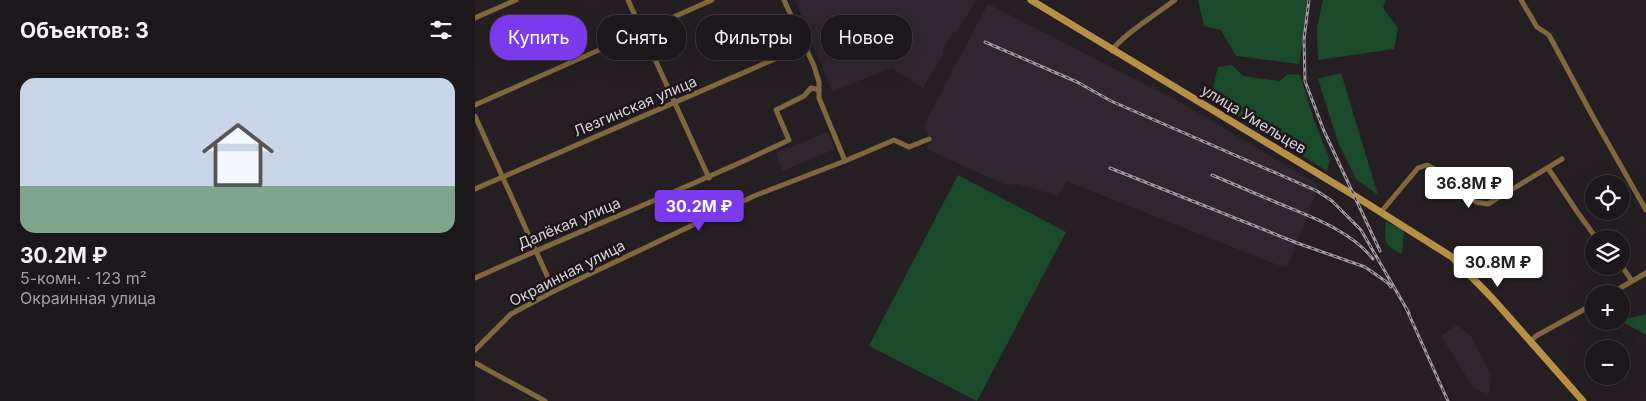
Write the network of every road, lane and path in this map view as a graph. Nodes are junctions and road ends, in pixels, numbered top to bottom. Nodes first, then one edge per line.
1 (516, 0) edge
2 (627, 0) edge
3 (712, 0) edge
4 (784, 0) edge
5 (1031, 0) edge
6 (1175, 0) edge
7 (1521, 0) edge
8 (634, 15) edge
9 (679, 15) edge
10 (791, 15) edge
11 (475, 18) edge
12 (1112, 51) junction
13 (597, 52) edge
14 (655, 60) edge
15 (773, 60) edge
16 (810, 60) edge
17 (819, 90) junction
18 (675, 103) junction
19 (475, 105) edge
20 (475, 116) edge
21 (929, 139) dead end
22 (1562, 159) dead end
23 (845, 161) junction
24 (1548, 168) junction
25 (503, 176) junction
26 (709, 178) junction
27 (475, 189) edge
28 (1646, 210) edge
29 (1381, 212) junction
30 (1590, 230) edge
31 (536, 250) junction
32 (1646, 273) edge
33 (1628, 275) edge
34 (475, 278) edge
35 (1632, 281) junction
36 (1625, 285) edge
37 (554, 291) junction
38 (1585, 309) edge
39 (1531, 341) junction
40 (475, 350) edge
41 (475, 363) edge
42 (545, 401) edge
43 (1583, 401) edge

1 - 11 street
2 - 8 street
3 - 9 street
4 - 10 street
5 - 12 street, улица Умельцев
6 - 12 street
7 - 28 street
12 - 29 street, улица Умельцев
13 - 19 street
14 - 18 street
15 - 18 street, Лезгинская улица
16 - 17 street
17 - 23 street
17 - 26 street, Далёкая улица
18 - 25 street, Лезгинская улица
18 - 26 street
20 - 25 street
21 - 23 street, Окраинная улица
22 - 24 street
23 - 37 street, Окраинная улица
24 - 29 street
24 - 30 street
25 - 27 street, Лезгинская улица
25 - 31 street
26 - 31 street, Далёкая улица
29 - 39 street, улица Умельцев
31 - 34 street, Далёкая улица
31 - 37 street
32 - 35 street
33 - 35 street
35 - 36 street
37 - 40 street, Окраинная улица
38 - 39 street
39 - 43 street, улица Умельцев
41 - 42 street

